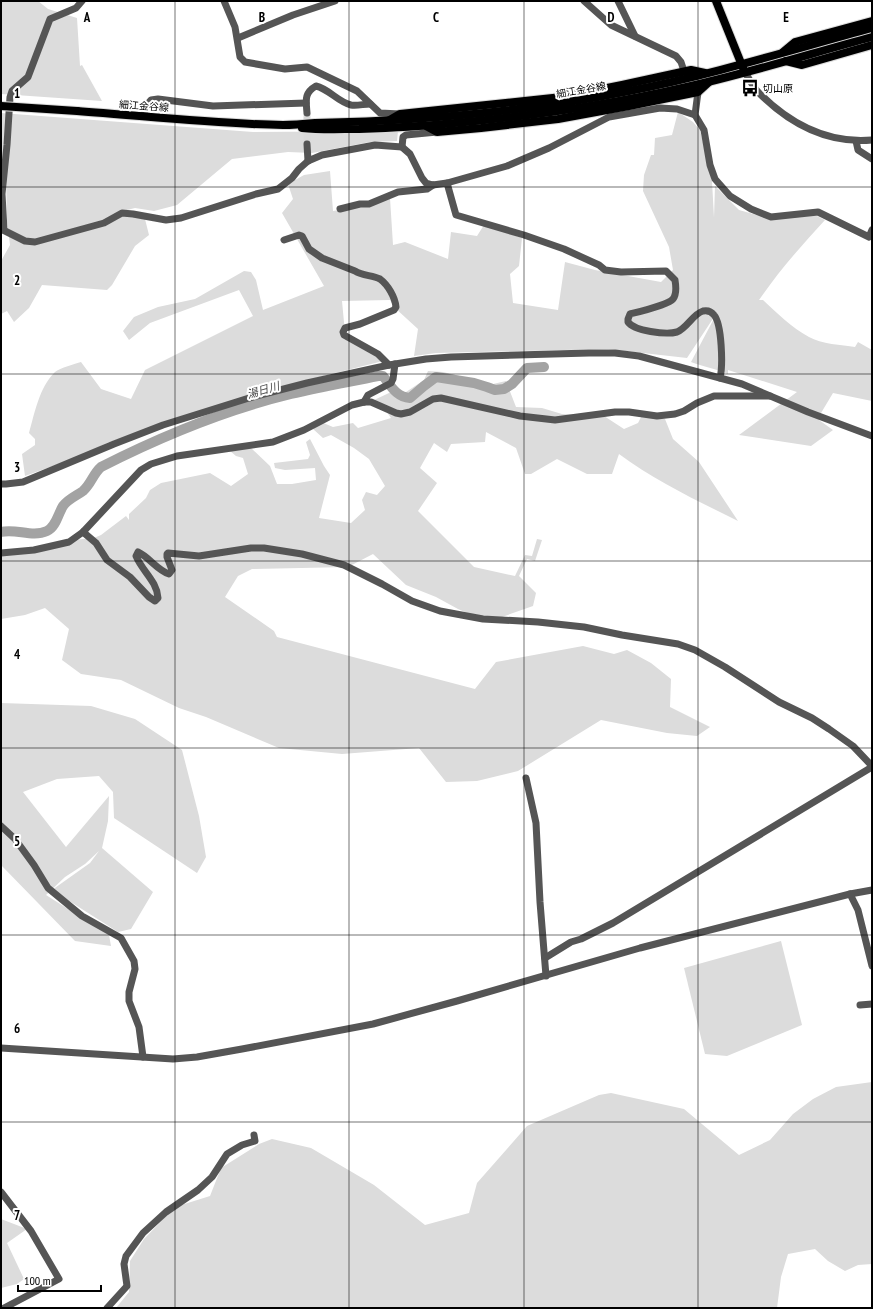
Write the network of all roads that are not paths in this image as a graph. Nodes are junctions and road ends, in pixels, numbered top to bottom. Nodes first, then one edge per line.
1 (82, 1) edge
2 (224, 1) edge
3 (335, 1) edge
4 (584, 1) edge
5 (618, 1) edge
6 (716, 1) edge
7 (872, 21) edge
8 (872, 28) edge
9 (635, 36) junction
10 (872, 37) edge
11 (238, 38) junction
12 (872, 45) edge
13 (784, 57) junction
14 (741, 64) junction
15 (684, 71) junction
16 (745, 72) junction
17 (706, 73) junction
18 (710, 81) junction
19 (698, 92) junction
20 (306, 103) junction
21 (370, 104) junction
22 (1, 106) edge
23 (307, 113) tunnel mouth
24 (400, 114) junction
25 (695, 115) junction
26 (144, 116) junction
27 (388, 121) junction
28 (285, 125) junction
29 (426, 126) junction
30 (437, 132) junction
31 (872, 140) edge
32 (856, 141) junction
33 (307, 144) tunnel mouth
34 (402, 147) junction
35 (872, 159) edge
36 (308, 161) junction
37 (447, 183) junction
38 (433, 185) junction
39 (340, 209) dead end
40 (3, 230) edge
41 (872, 230) edge
42 (284, 240) dead end
43 (392, 364) junction
44 (720, 378) junction
45 (772, 396) junction
46 (364, 402) junction
47 (872, 436) edge
48 (1, 484) edge
49 (83, 532) junction
50 (1, 553) edge
51 (872, 767) edge
52 (526, 778) dead end
53 (1, 826) edge
54 (872, 890) edge
55 (850, 894) junction
56 (545, 958) junction
57 (872, 966) edge
58 (546, 976) junction
59 (872, 1004) edge
60 (860, 1006) dead end
61 (1, 1048) edge
62 (143, 1057) junction
63 (254, 1135) dead end
64 (1, 1192) edge
65 (4, 1308) edge
66 (107, 1308) edge

1 - 40 street
2 - 11 street
3 - 11 street
4 - 9 street
5 - 9 street
6 - 14 main road
7 - 13 main road
8 - 13 main road, 細江金谷線
9 - 15 street
10 - 13 main road, 細江金谷線
11 - 21 street
12 - 13 main road
13 - 14 main road, 細江金谷線
13 - 16 main road, 細江金谷線
14 - 16 main road
14 - 17 main road, 細江金谷線
15 - 17 main road
15 - 24 main road
16 - 18 main road, 細江金谷線
16 - 32 street
17 - 27 main road, 細江金谷線
18 - 19 main road
18 - 29 main road, 細江金谷線
19 - 25 street
19 - 30 main road
20 - 21 street
20 - 23 street
20 - 26 street
21 - 24 street
22 - 26 main road, 細江金谷線, bridge
24 - 27 main road
25 - 37 street
25 - 41 street
26 - 28 main road, 細江金谷線
27 - 28 main road, 細江金谷線
28 - 29 main road, 細江金谷線
29 - 30 main road
30 - 34 street
31 - 32 street
32 - 35 street
33 - 36 street
34 - 36 street
34 - 38 street
36 - 40 street
37 - 38 street
37 - 44 street
38 - 39 street
42 - 43 street
43 - 44 street
43 - 46 street
43 - 48 street
44 - 45 street
45 - 46 street
45 - 47 street
46 - 49 street
49 - 50 street
49 - 51 street
51 - 56 street
52 - 56 street
53 - 62 street
54 - 55 street
55 - 57 street
55 - 58 street
56 - 58 street
58 - 62 street
59 - 60 street
61 - 62 street
63 - 66 street
64 - 65 street

